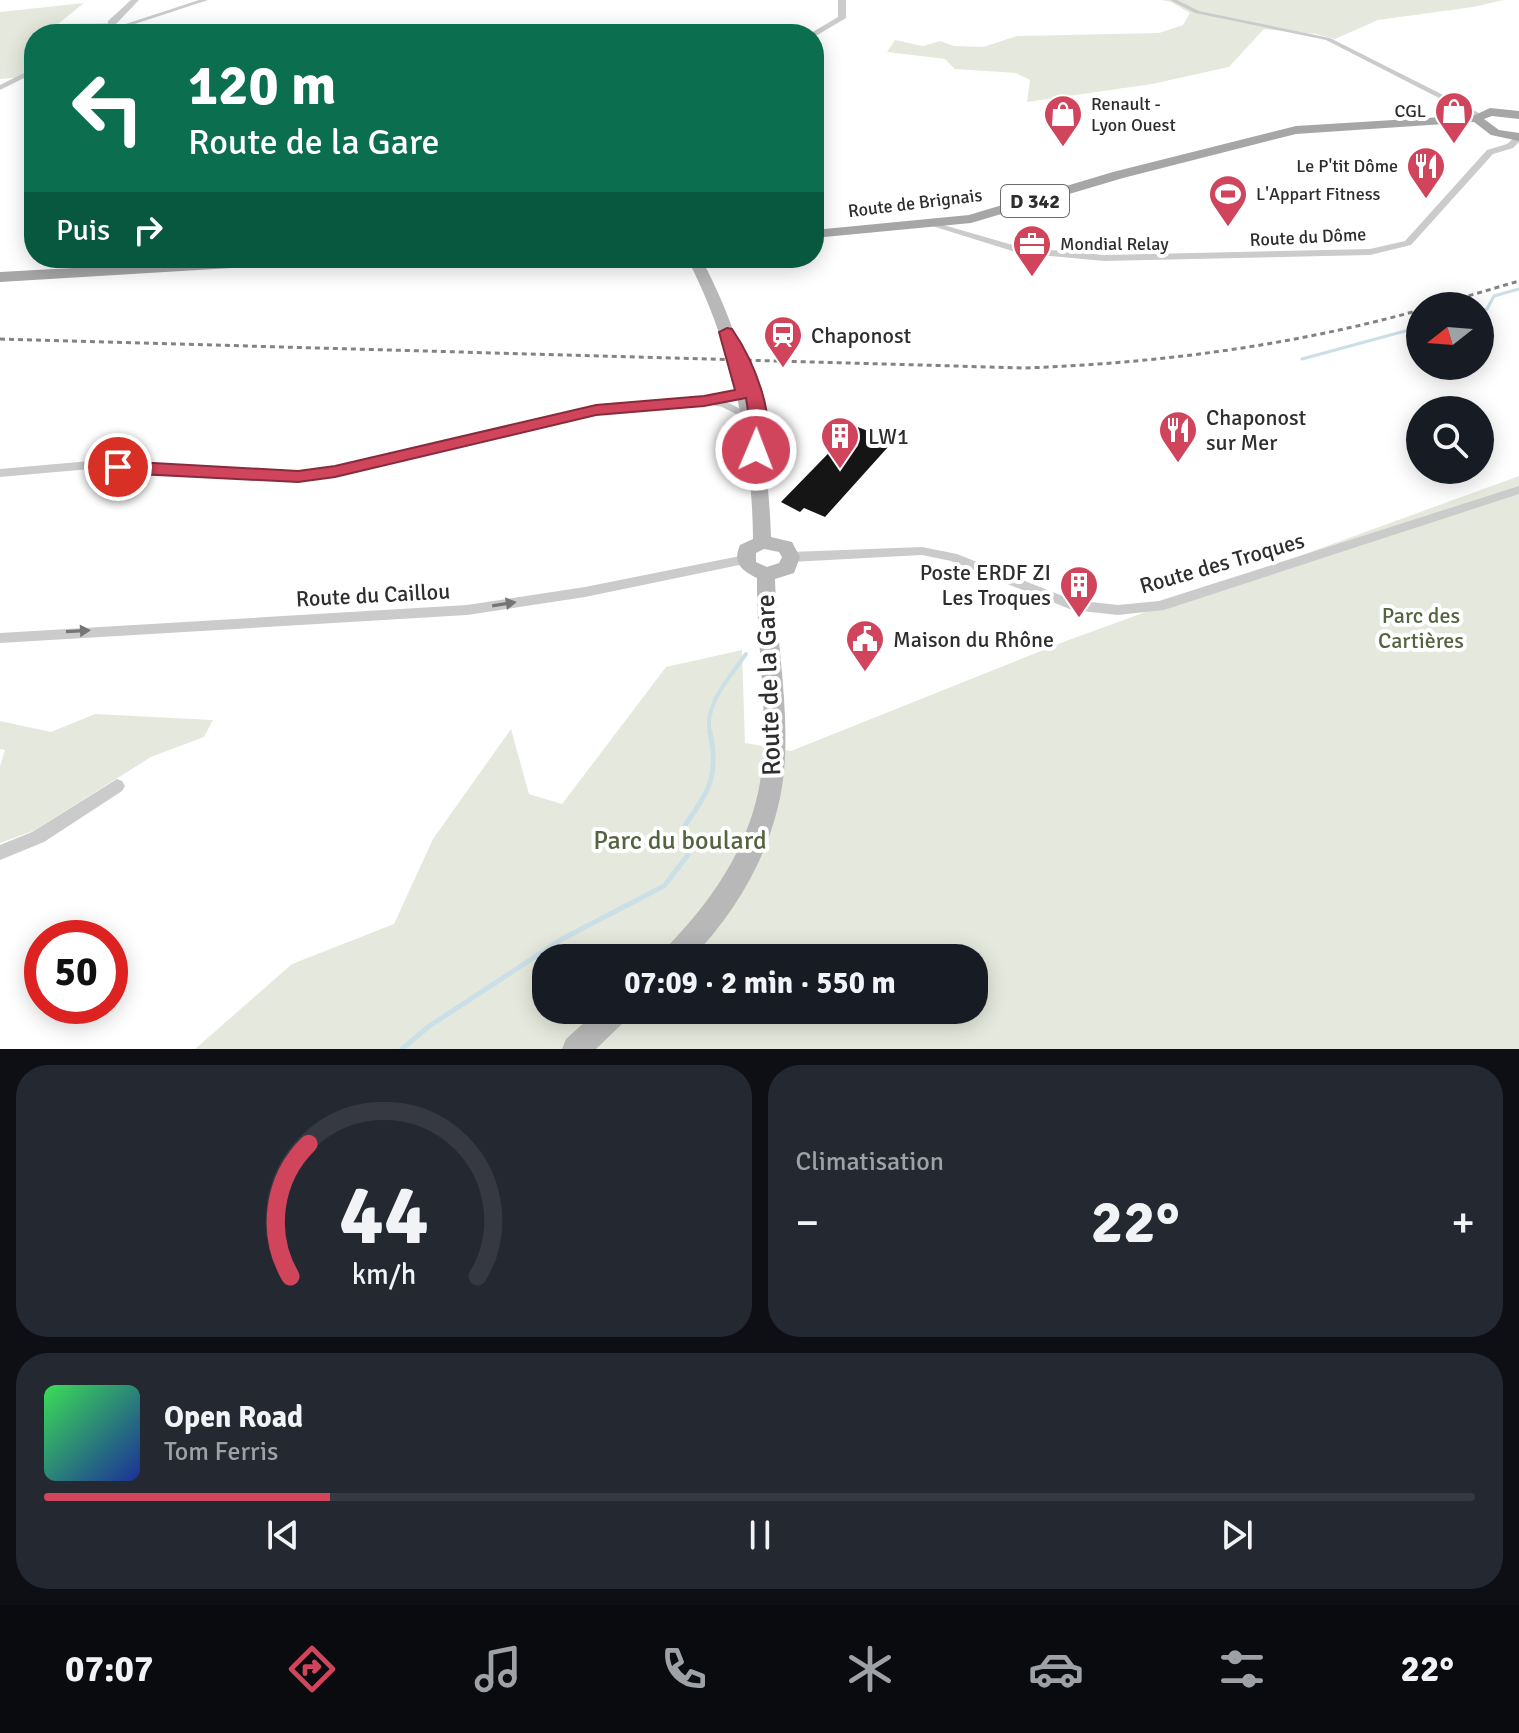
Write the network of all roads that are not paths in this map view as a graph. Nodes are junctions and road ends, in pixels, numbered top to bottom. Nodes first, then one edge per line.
1 (135, 0) edge
2 (205, 0) edge
3 (842, 0) edge
4 (1173, 0) edge
5 (111, 24) edge
6 (124, 24) edge
7 (824, 29) edge
8 (24, 75) edge
9 (0, 88) edge
10 (1519, 115) edge
11 (1485, 121) junction
12 (1519, 138) edge
13 (1504, 148) junction
14 (957, 221) junction
15 (933, 225) junction
16 (824, 233) edge
17 (970, 236) junction
18 (91, 268) edge
19 (125, 268) edge
20 (703, 268) edge
21 (0, 275) edge
22 (727, 332) junction
23 (744, 394) junction
24 (704, 401) junction
25 (748, 417) junction
26 (756, 450) junction
27 (0, 473) edge
28 (1519, 490) edge
29 (762, 542) junction
30 (791, 557) junction
31 (745, 560) junction
32 (766, 575) junction
33 (0, 638) edge
34 (117, 786) dead end
35 (0, 853) edge
36 (687, 944) edge
37 (603, 1024) edge
38 (576, 1049) edge

1 - 5 street
2 - 6 street
3 - 7 street
4 - 11 street
8 - 9 street
10 - 11 main road
11 - 12 main road
11 - 13 street
11 - 14 main road, Route de Brignais / D 342
12 - 13 street, Route du Dôme
13 - 17 street, Route du Dôme
14 - 15 main road, Route de Brignais / D 342
14 - 17 street
15 - 16 main road, Route de Brignais / D 342
15 - 17 street, Route du Dôme
18 - 21 main road
19 - 21 main road
20 - 22 main road
22 - 23 main road
22 - 26 main road
23 - 24 street
23 - 25 main road
24 - 25 street
24 - 27 street
25 - 26 main road
26 - 29 main road
28 - 30 street, Route des Troques
29 - 30 main road
29 - 31 main road
30 - 32 main road
31 - 32 main road
33 -> 31 street, Route du Caillou
32 - 36 main road, Route de la Gare
34 - 35 street
37 - 38 main road

